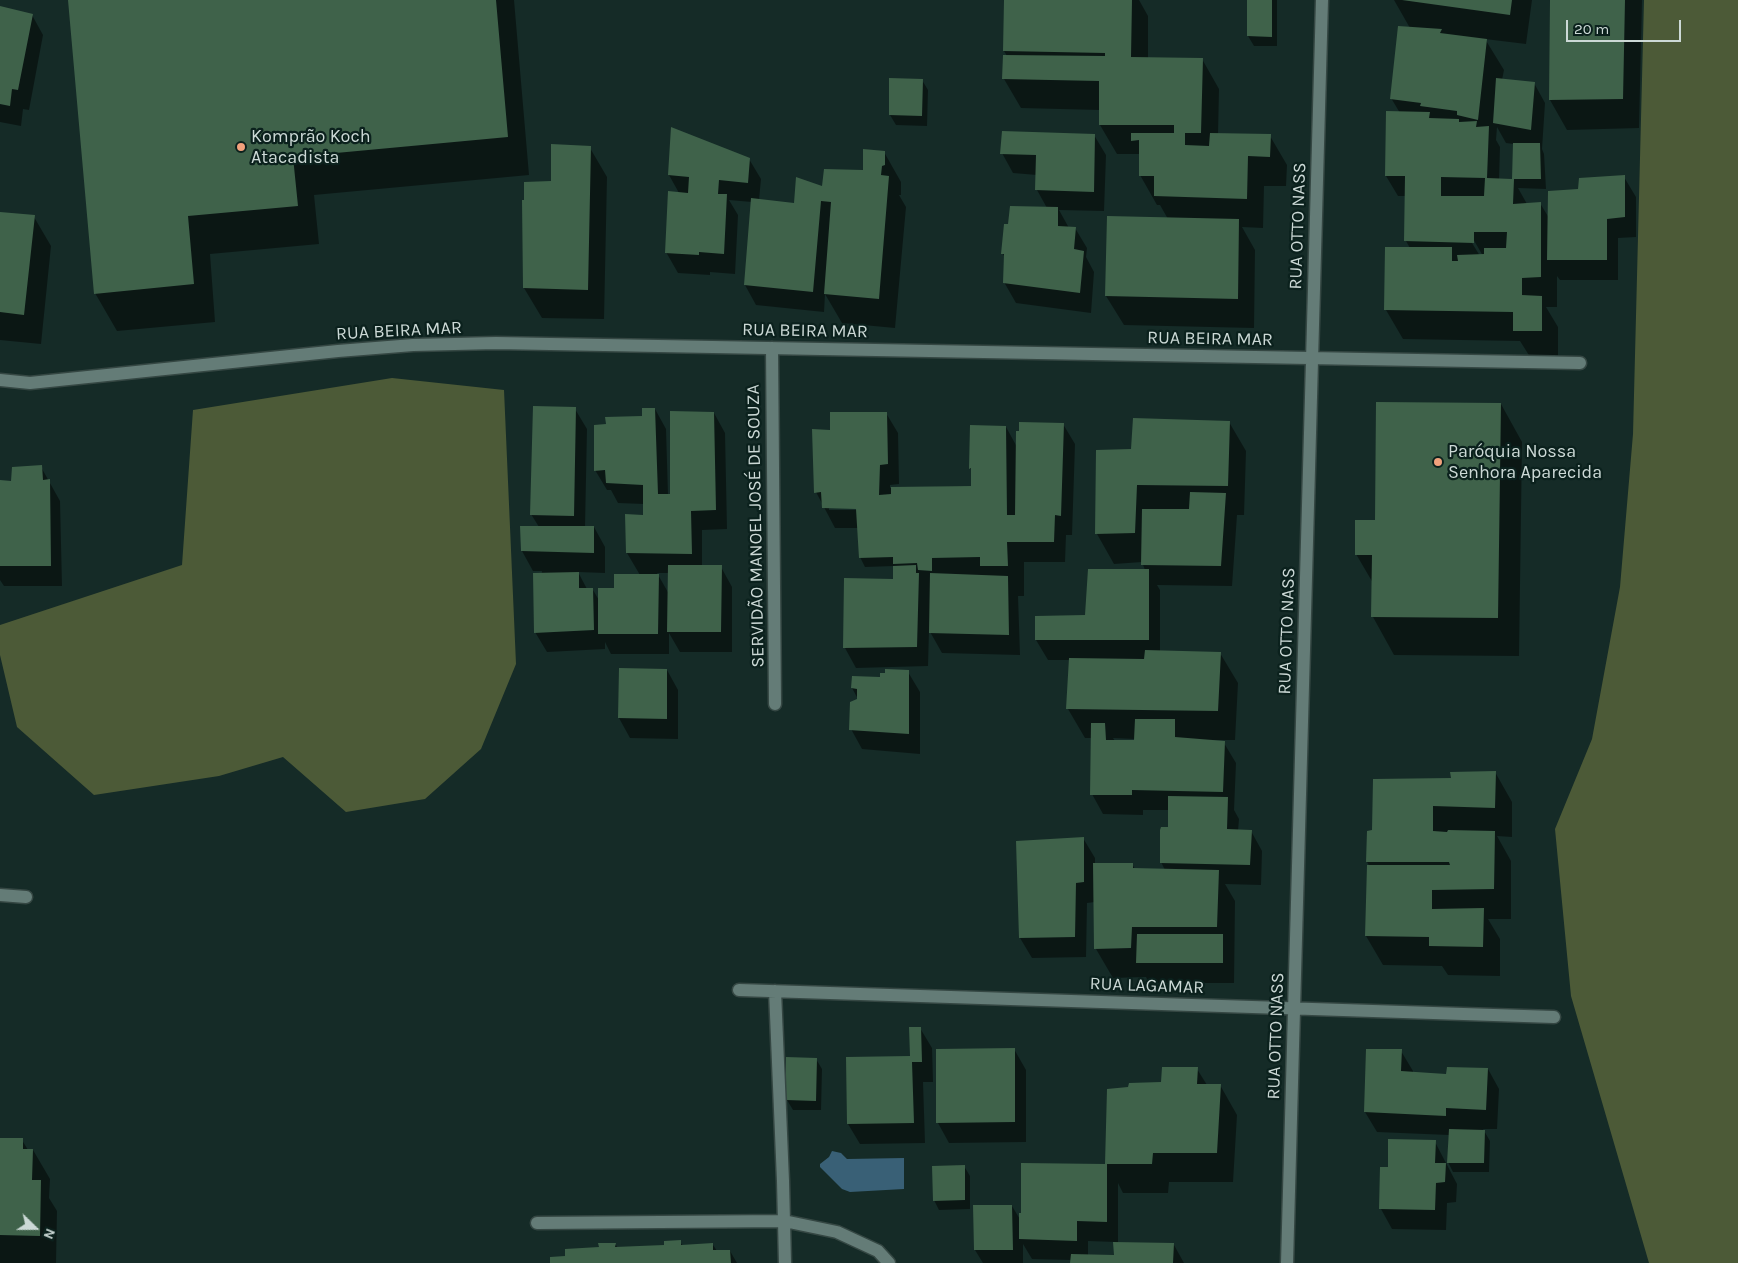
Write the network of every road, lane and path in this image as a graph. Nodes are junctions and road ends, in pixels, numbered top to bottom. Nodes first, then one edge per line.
1 (1322, 0) edge
2 (772, 348) junction
3 (1312, 358) junction
4 (1580, 363) dead end
5 (0, 380) edge
6 (776, 704) dead end
7 (0, 895) edge
8 (26, 897) dead end
9 (739, 990) dead end
10 (775, 991) junction
11 (1294, 1008) junction
12 (1554, 1017) dead end
13 (784, 1221) junction
14 (537, 1223) dead end
15 (785, 1263) edge
16 (889, 1263) edge
17 (1287, 1263) edge

1 - 3 street, RUA OTTO NASS
2 - 3 street, RUA BEIRA MAR
2 - 5 street, RUA BEIRA MAR
2 - 6 street, SERVIDÃO MANOEL JOSÉ DE SOUZA
3 - 4 street, RUA BEIRA MAR
3 - 11 street, RUA OTTO NASS
7 - 8 street
9 - 10 street, RUA LAGAMAR
10 - 11 street, RUA LAGAMAR
10 - 13 street
11 - 12 street, RUA LAGAMAR
11 - 17 street, RUA OTTO NASS
13 - 14 street
13 - 15 street
13 - 16 street

